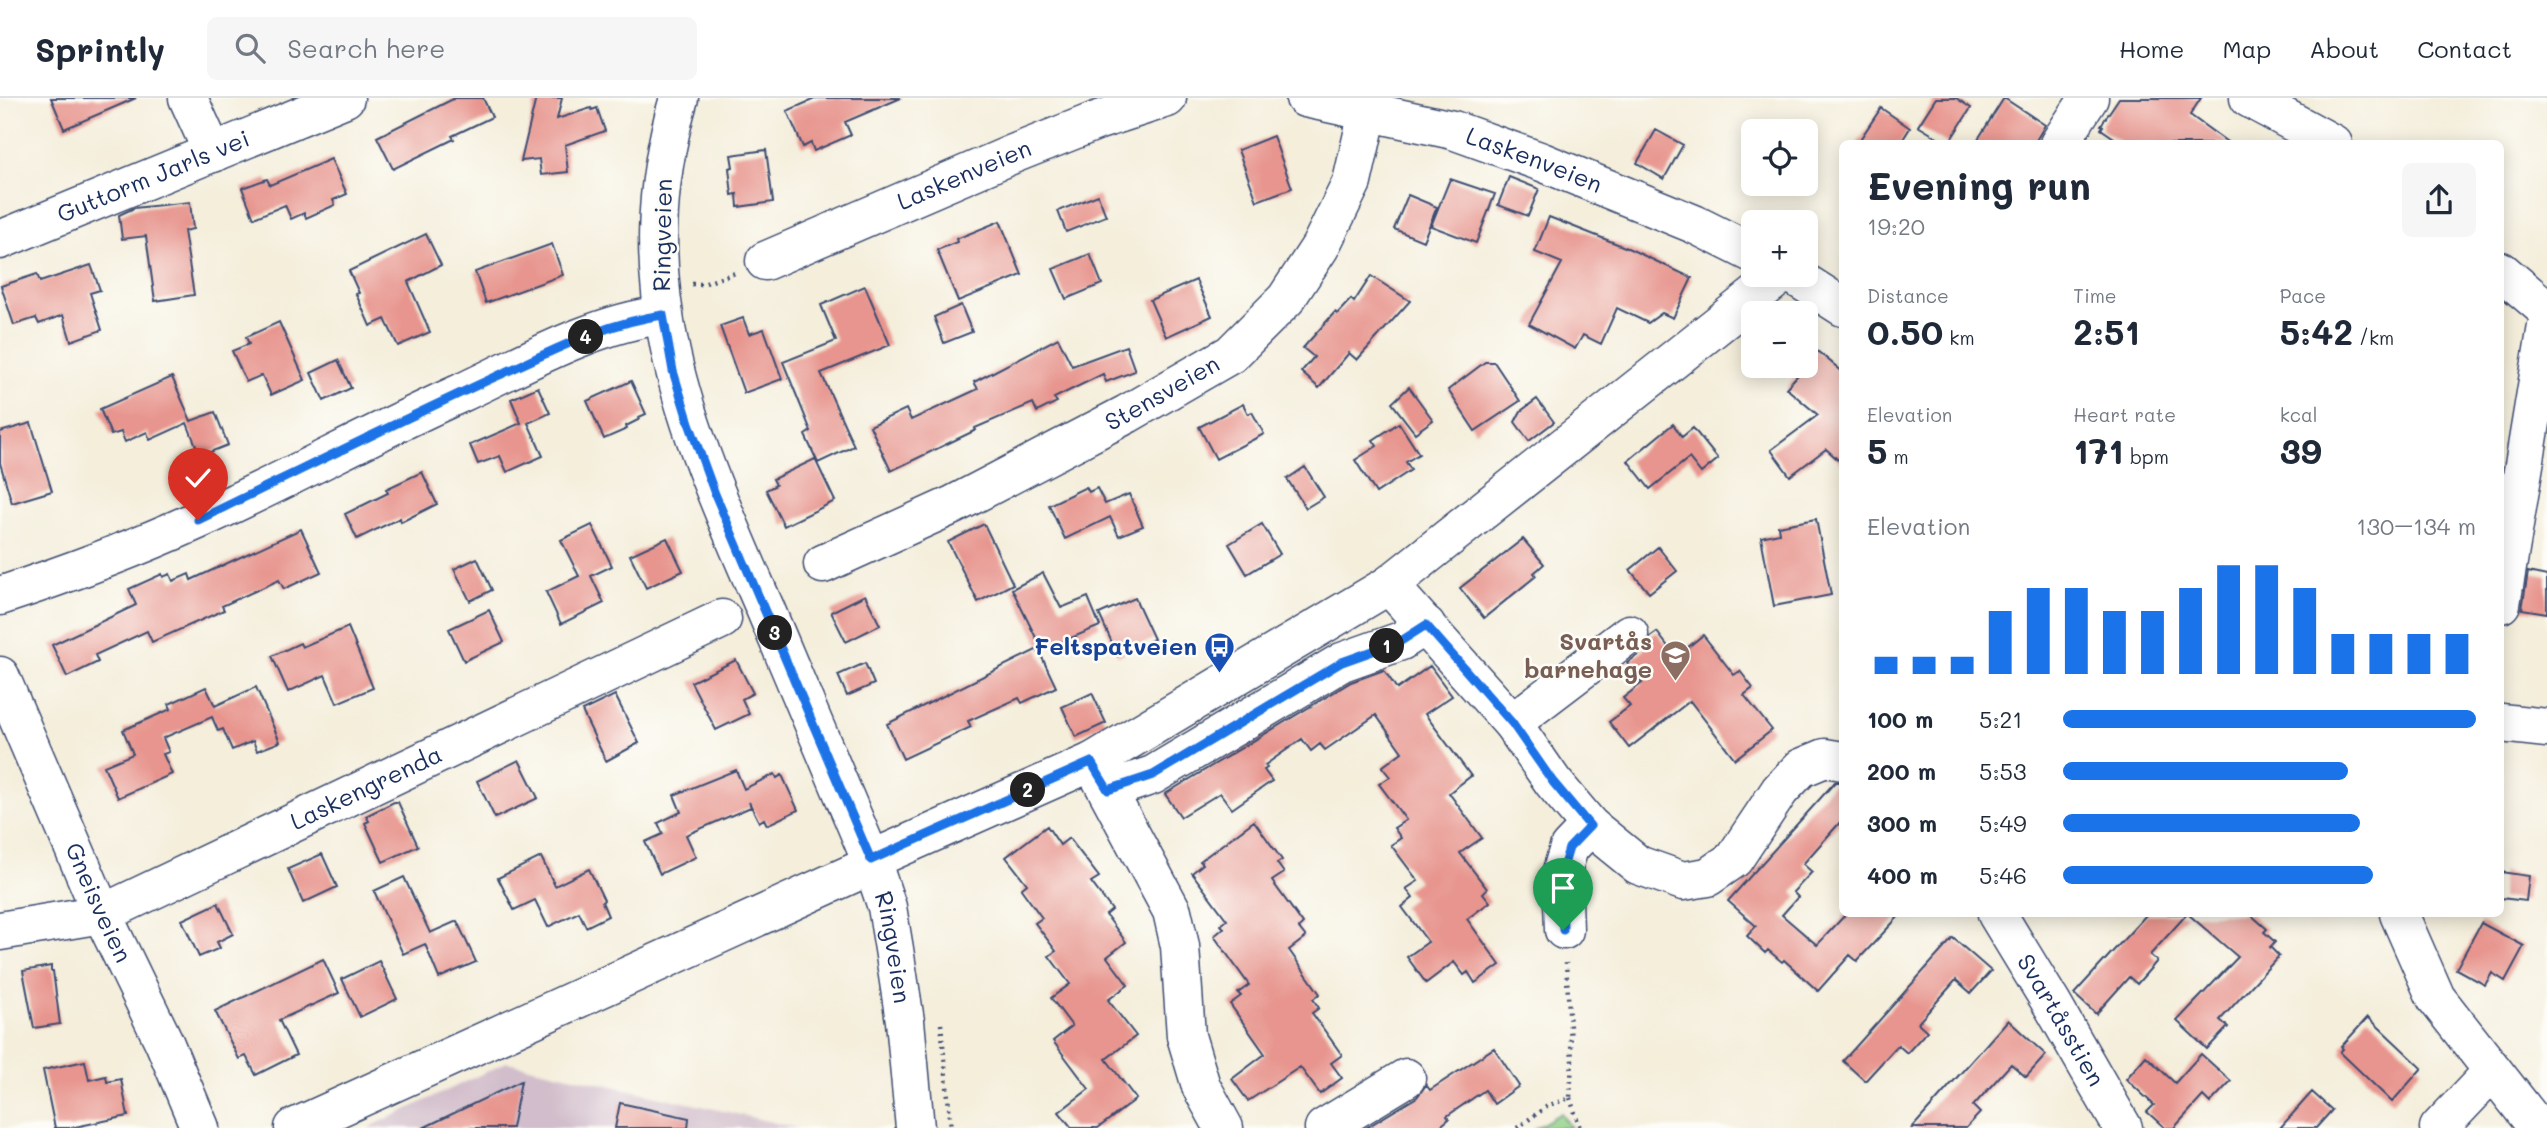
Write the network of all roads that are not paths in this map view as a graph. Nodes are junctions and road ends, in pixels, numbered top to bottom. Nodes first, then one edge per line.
1 (188, 98) edge
2 (345, 98) edge
3 (680, 98) edge
4 (1163, 98) edge
5 (1305, 98) edge
6 (2089, 98) edge
7 (2249, 98) edge
8 (1371, 105) edge
9 (2062, 140) edge
10 (2326, 140) edge
11 (212, 153) junction
12 (0, 240) edge
13 (1741, 248) edge
14 (765, 261) road end
15 (2504, 274) edge
16 (1766, 287) edge
17 (1812, 287) edge
18 (1839, 304) edge
19 (2547, 310) edge
20 (663, 315) junction
21 (2547, 326) edge
22 (823, 564) dead end
23 (1389, 585) junction
24 (2504, 586) edge
25 (0, 596) edge
26 (722, 619) dead end
27 (1426, 625) junction
28 (1629, 634) dead end
29 (0, 676) edge
30 (1512, 723) junction
31 (2504, 723) edge
32 (2547, 728) edge
33 (1839, 760) edge
34 (1100, 776) junction
35 (1590, 826) junction
36 (863, 866) junction
37 (102, 914) junction
38 (1999, 917) edge
39 (2400, 917) edge
40 (1563, 930) road end
41 (0, 931) edge
42 (2494, 1071) junction
43 (1406, 1078) dead end
44 (200, 1128) edge
45 (294, 1128) edge
46 (915, 1128) edge
47 (1224, 1128) edge
48 (1324, 1128) edge
49 (2123, 1128) edge
50 (2439, 1128) edge
51 (2538, 1128) edge

1 - 11 street
2 - 11 street, Guttorm Jarls vei
3 - 20 street, Ringveien
4 - 14 street, Laskenveien
5 - 8 street, Laskenveien
6 - 9 street
7 - 10 street
8 - 13 street, Laskenveien
8 - 22 street, Stensveien
11 - 12 street, Guttorm Jarls vei
15 - 19 street
16 - 23 street
17 - 18 street
20 - 25 street
20 - 36 street, Ringveien
21 - 24 street
23 - 27 street
23 - 34 street
26 - 37 street, Laskengrenda
27 - 30 street
27 - 34 street
28 - 30 street
29 - 37 street, Gneisveien
30 - 35 street
31 - 32 street
33 - 35 street
34 - 36 street
34 - 47 street
35 - 40 street
36 - 45 street
36 - 46 street, Ringveien
37 - 41 street, Laskengrenda
37 - 44 street, Gneisveien
38 - 49 street, Svartåsstien
39 - 42 street
42 - 50 street
42 - 51 street
43 - 48 street

